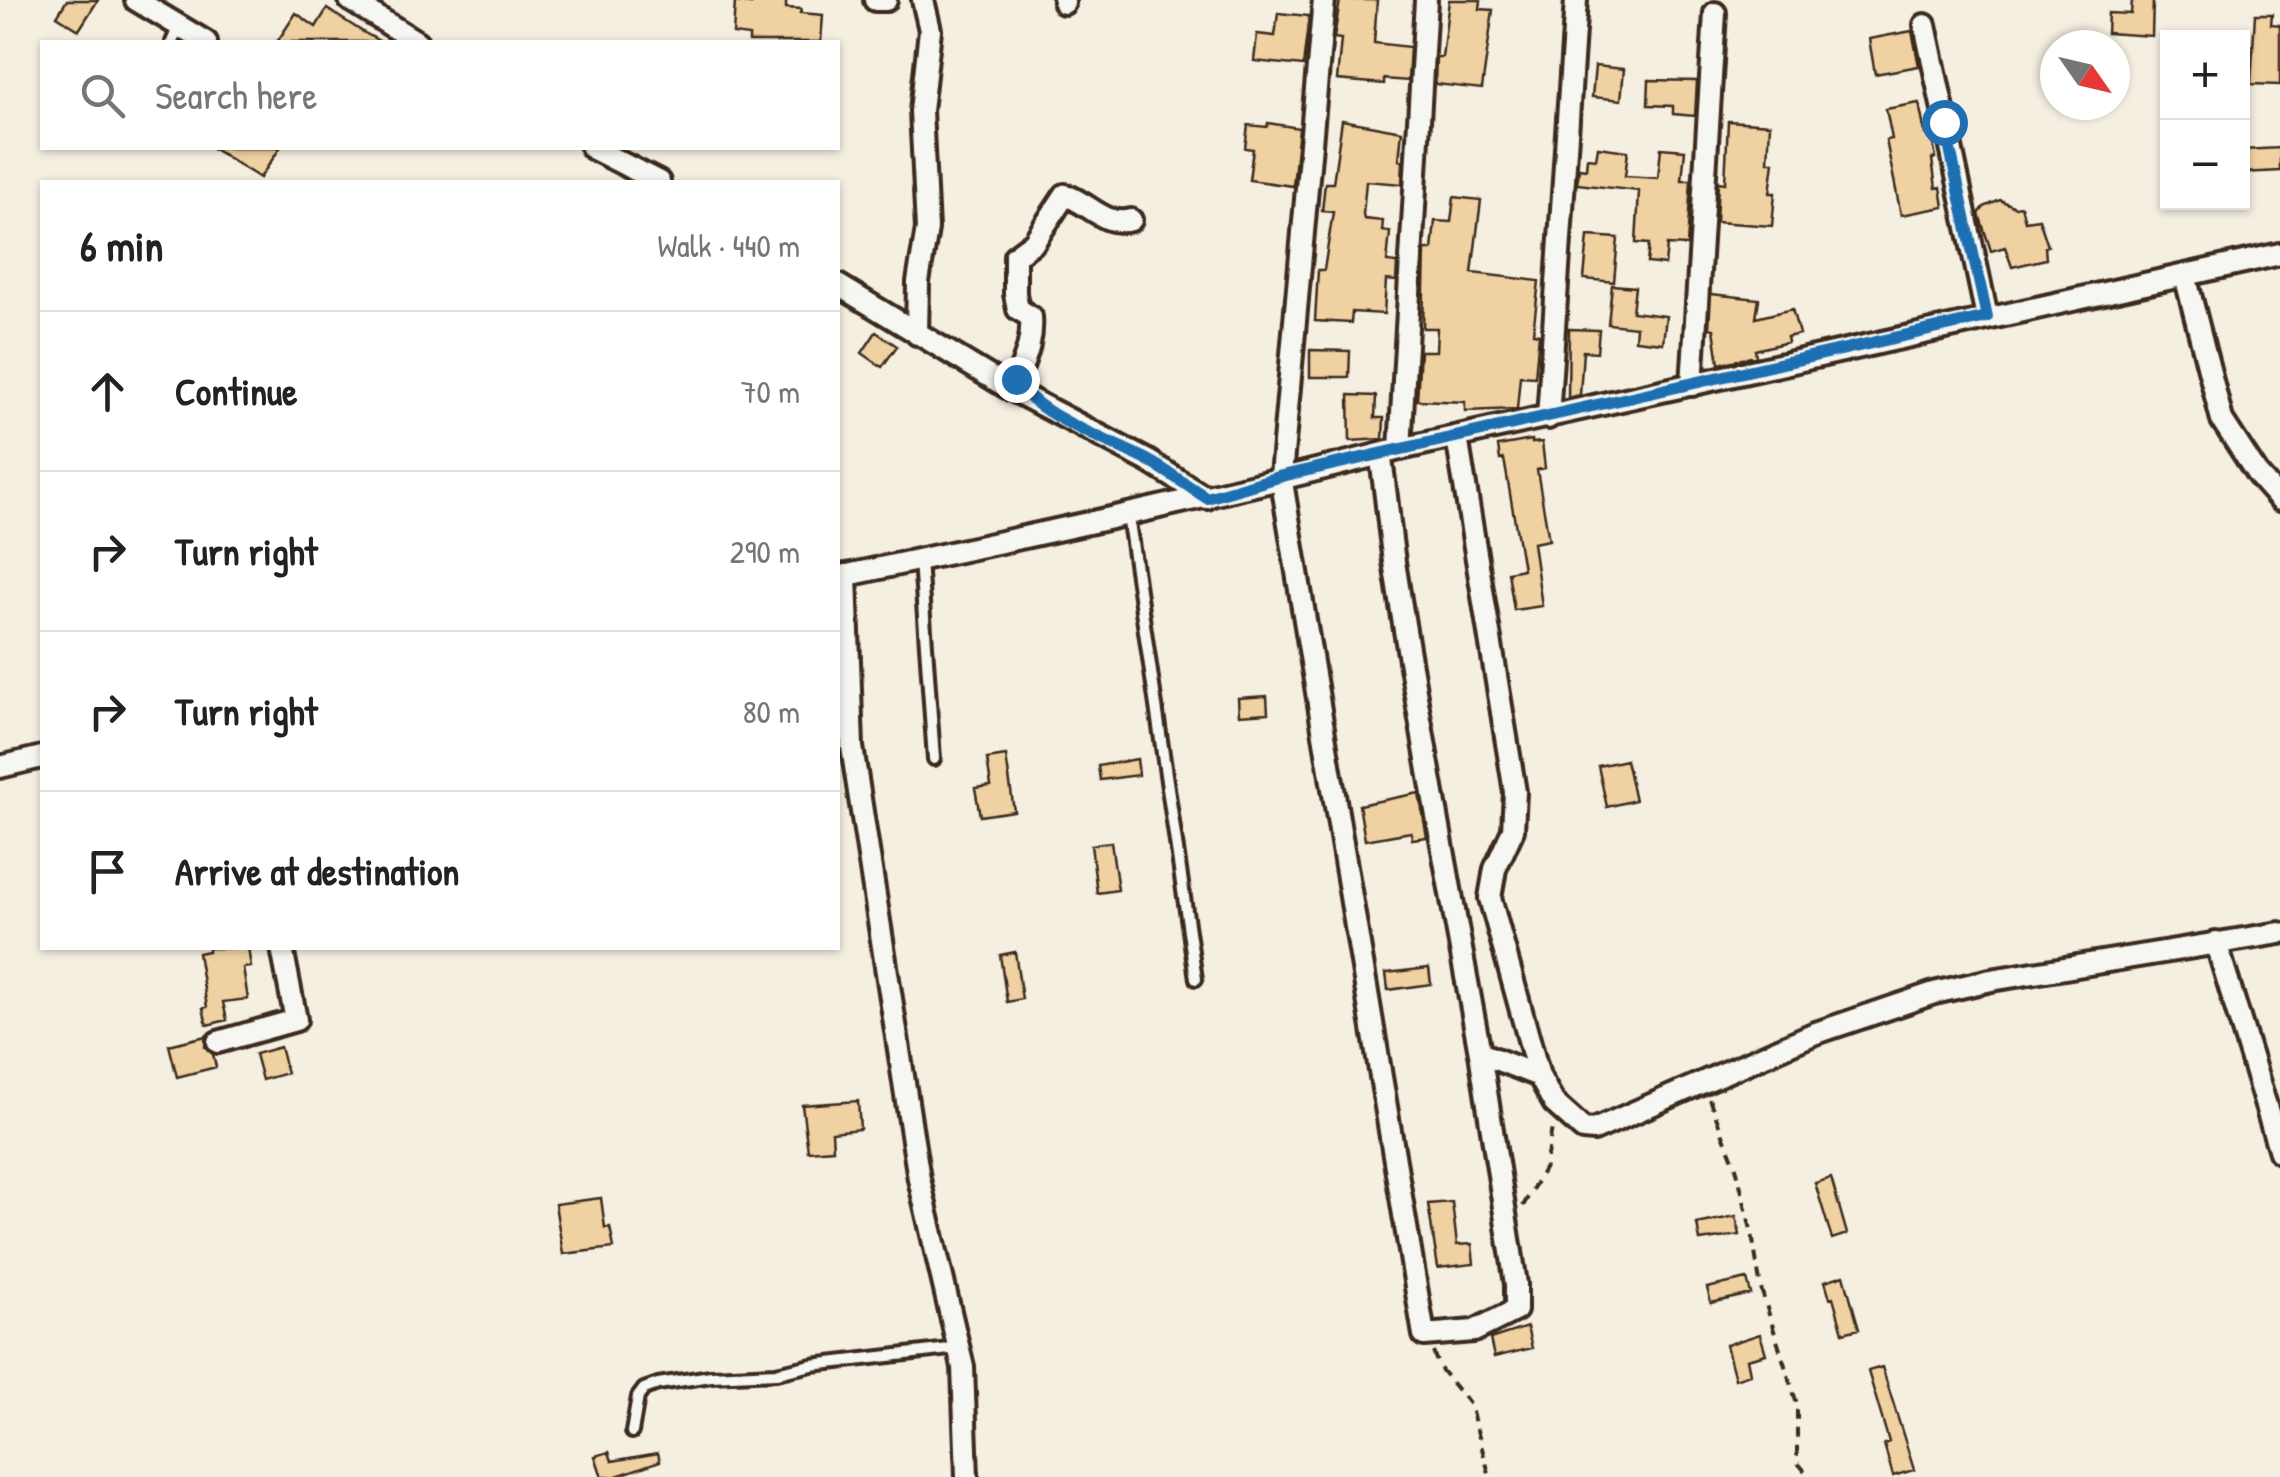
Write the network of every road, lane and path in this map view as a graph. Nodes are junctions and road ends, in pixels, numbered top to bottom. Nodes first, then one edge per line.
1 (136, 0) edge
2 (350, 0) edge
3 (875, 0) edge
4 (886, 0) edge
5 (924, 0) edge
6 (1324, 0) edge
7 (1426, 0) edge
8 (1576, 0) edge
9 (1715, 13) dead end
10 (1925, 25) dead end
11 (175, 34) edge
12 (414, 40) edge
13 (596, 150) edge
14 (655, 180) edge
15 (1131, 220) dead end
16 (2280, 254) edge
17 (2185, 275) junction
18 (840, 286) edge
19 (859, 298) junction
20 (840, 305) edge
21 (1987, 317) junction
22 (918, 334) junction
23 (1692, 385) junction
24 (1024, 395) junction
25 (1548, 418) junction
26 (1457, 437) junction
27 (1390, 452) junction
28 (1282, 476) junction
29 (1207, 498) junction
30 (2280, 500) edge
31 (1128, 515) junction
32 (920, 560) junction
33 (842, 576) edge
34 (40, 757) edge
35 (934, 760) dead end
36 (0, 767) edge
37 (2280, 932) edge
38 (2216, 942) junction
39 (282, 950) edge
40 (1196, 979) dead end
41 (218, 1042) dead end
42 (1480, 1053) junction
43 (1539, 1076) junction
44 (1702, 1080) junction
45 (1554, 1103) junction
46 (2280, 1152) edge
47 (1508, 1231) junction
48 (1424, 1335) junction
49 (958, 1348) junction
50 (632, 1432) dead end
51 (968, 1477) edge
52 (1490, 1477) edge
53 (1810, 1477) edge

1 - 11 street
2 - 12 street
3 - 4 street
5 - 22 street
6 - 28 street
7 - 27 street
8 - 25 street
9 - 23 street
10 - 21 street
13 - 14 street
15 - 24 street
16 - 17 street
17 - 21 street
17 - 30 street
18 - 19 street
19 - 20 street
19 - 22 street
21 - 23 street
22 - 24 street
23 - 25 street
24 - 29 street
25 - 26 street
26 - 27 street
26 - 43 street
27 - 28 street
27 - 42 street
28 - 29 street
28 - 48 street
29 - 31 street
31 - 32 street
31 - 40 lane
32 - 33 street
32 - 35 lane
33 - 49 street
34 - 36 street
37 - 38 street
38 - 44 street
38 - 46 street
39 - 41 street
42 - 43 street
42 - 47 street
43 - 45 street
44 - 45 street
44 - 53 path
45 - 47 path
47 - 48 street
48 - 52 path
49 - 50 lane
49 - 51 street

